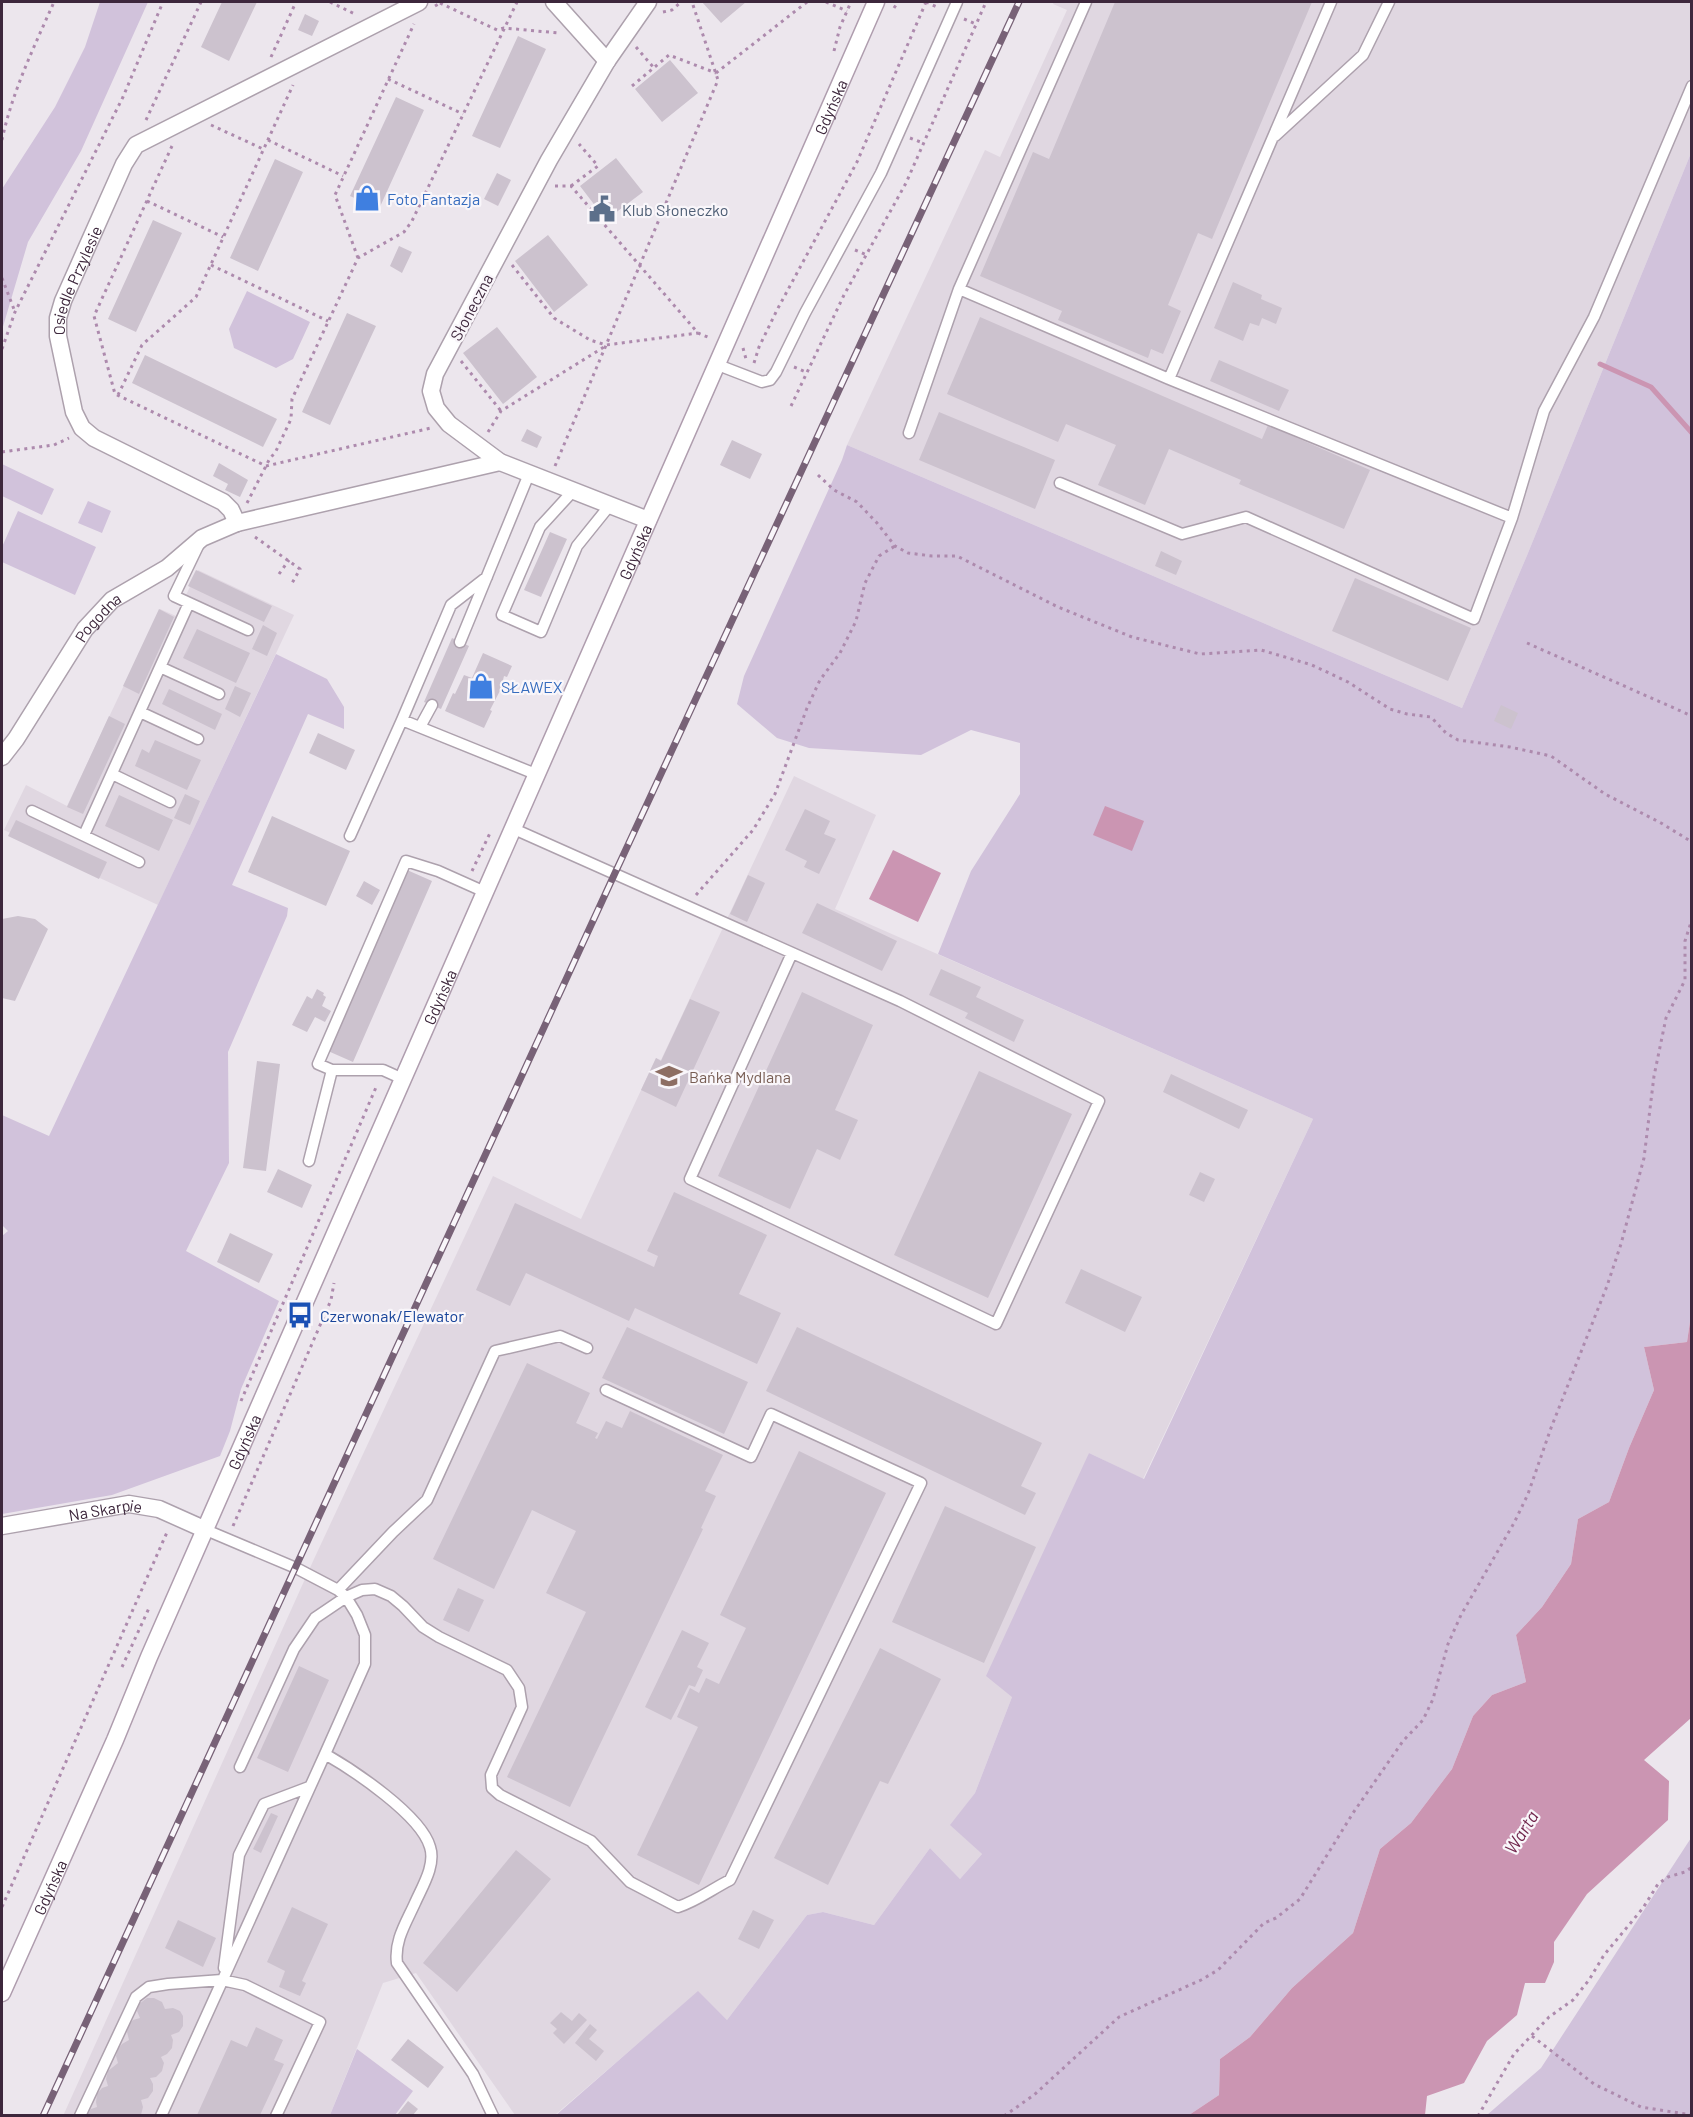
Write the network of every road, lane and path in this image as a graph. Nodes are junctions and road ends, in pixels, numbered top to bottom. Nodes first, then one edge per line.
1 (54, 2) edge
2 (163, 2) edge
3 (201, 2) edge
4 (296, 2) edge
5 (441, 2) edge
6 (517, 2) edge
7 (554, 2) edge
8 (681, 2) edge
9 (692, 2) edge
10 (807, 2) edge
11 (826, 2) edge
12 (876, 2) edge
13 (926, 2) edge
14 (957, 2) edge
15 (986, 2) edge
16 (1086, 2) edge
17 (1331, 2) edge
18 (1389, 2) edge
19 (426, 5) edge
20 (651, 8) edge
21 (847, 11) dead end
22 (407, 23) dead end
23 (504, 28) junction
24 (562, 33) dead end
25 (633, 44) dead end
26 (607, 61) junction
27 (654, 68) junction
28 (277, 72) junction
29 (716, 73) junction
30 (296, 78) dead end
31 (388, 79) junction
32 (632, 86) dead end
33 (1692, 86) edge
34 (463, 114) junction
35 (208, 124) dead end
36 (151, 137) junction
37 (1272, 139) junction
38 (2, 140) edge
39 (175, 140) dead end
40 (268, 140) junction
41 (579, 143) dead end
42 (264, 150) junction
43 (344, 176) junction
44 (553, 186) dead end
45 (571, 186) junction
46 (147, 201) junction
47 (223, 237) junction
48 (358, 258) junction
49 (507, 259) dead end
50 (211, 265) junction
51 (640, 266) junction
52 (2, 278) edge
53 (958, 289) junction
54 (15, 312) junction
55 (328, 321) junction
56 (698, 333) junction
57 (710, 338) dead end
58 (606, 345) junction
59 (2, 350) edge
60 (456, 356) dead end
61 (754, 363) dead end
62 (718, 365) junction
63 (1169, 379) junction
64 (118, 395) junction
65 (791, 406) dead end
66 (501, 411) junction
67 (449, 424) junction
68 (82, 428) junction
69 (909, 433) dead end
70 (484, 439) dead end
71 (2, 452) edge
72 (500, 462) junction
73 (266, 466) junction
74 (552, 472) dead end
75 (529, 474) junction
76 (818, 475) dead end
77 (1060, 483) dead end
78 (573, 491) junction
79 (610, 505) junction
80 (1512, 519) junction
81 (648, 520) junction
82 (237, 523) junction
83 (202, 538) junction
84 (895, 546) junction
85 (289, 560) junction
86 (279, 574) dead end
87 (487, 577) junction
88 (291, 585) dead end
89 (189, 603) junction
90 (248, 630) dead end
91 (460, 642) dead end
92 (1527, 643) dead end
93 (160, 667) junction
94 (219, 694) dead end
95 (432, 705) dead end
96 (140, 712) junction
97 (1692, 716) edge
98 (402, 720) junction
99 (420, 727) junction
100 (198, 739) dead end
101 (2, 757) edge
102 (112, 774) junction
103 (538, 775) junction
104 (170, 802) dead end
105 (32, 811) dead end
106 (514, 829) junction
107 (84, 835) junction
108 (350, 836) dead end
109 (1692, 842) edge
110 (139, 862) dead end
111 (485, 892) junction
112 (687, 906) junction
113 (1692, 919) edge
114 (792, 953) junction
115 (332, 1070) junction
116 (383, 1070) junction
117 (403, 1079) junction
118 (309, 1161) dead end
119 (587, 1348) dead end
120 (606, 1390) dead end
121 (240, 1402) dead end
122 (164, 1524) dead end
123 (2, 1526) edge
124 (206, 1530) junction
125 (342, 1594) junction
126 (153, 1603) dead end
127 (122, 1667) dead end
128 (325, 1754) junction
129 (240, 1767) dead end
130 (309, 1786) junction
131 (1692, 1867) edge
132 (2, 1907) edge
133 (222, 1980) junction
134 (2, 1994) edge
135 (1532, 2036) junction
136 (80, 2115) edge
137 (161, 2115) edge
138 (276, 2115) edge
139 (493, 2115) edge
140 (1004, 2115) edge
141 (1478, 2115) edge
142 (1692, 2115) edge

1 - 38 path
2 - 54 path
3 - 36 path
4 - 28 path
5 - 19 path
5 - 23 path
6 - 23 path
7 - 26 street
8 - 20 path
9 - 29 path
10 - 29 path
11 - 21 path
12 - 62 street, Gdyńska
13 - 61 path
14 - 62 lane
15 - 65 path
16 - 53 lane
17 - 37 lane
18 - 37 lane
19 - 28 street, Osiedle Przylesie
20 - 26 street, Słoneczna
22 - 31 path
23 - 24 path
23 - 34 path
25 - 27 path
26 - 67 street, Słoneczna
27 - 29 path
27 - 32 path
28 - 36 street, Osiedle Przylesie
29 - 51 path
30 - 40 path
31 - 34 path
31 - 43 path
33 - 80 lane
34 - 48 path
35 - 42 path
36 - 68 street, Osiedle Przylesie
37 - 63 lane
39 - 46 path
40 - 42 path
40 - 43 path
41 - 45 path
42 - 47 path
43 - 48 path
44 - 45 path
45 - 51 path
46 - 47 path
46 - 64 path
47 - 50 path
48 - 55 path
49 - 58 path
50 - 55 path
50 - 64 path
51 - 56 path
51 - 58 path
52 - 54 path
53 - 63 lane
53 - 69 lane
54 - 59 path
55 - 73 path
56 - 57 path
56 - 58 path
58 - 66 path
58 - 74 path
60 - 66 path
62 - 81 street, Gdyńska
63 - 80 lane
64 - 73 path
66 - 70 path
67 - 72 street, Słoneczna
67 - 73 path
68 - 71 path
68 - 82 street
72 - 75 street, Słoneczna
72 - 82 street
73 - 82 path
75 - 78 street, Słoneczna
75 - 87 lane
76 - 84 path
77 - 80 lane
78 - 79 street, Słoneczna
78 - 79 lane
79 - 81 street, Słoneczna
81 - 103 street, Gdyńska
82 - 83 street, Pogodna
82 - 85 path
83 - 89 lane
83 - 101 street, Pogodna
84 - 109 path
84 - 112 path
85 - 86 path
85 - 88 path
87 - 91 lane
87 - 98 lane
89 - 90 lane
89 - 93 lane
92 - 97 path
93 - 94 lane
93 - 96 lane
95 - 99 lane
96 - 100 lane
96 - 102 lane
98 - 99 lane
98 - 108 lane
99 - 103 lane
102 - 104 lane
102 - 107 lane
103 - 106 street, Gdyńska
105 - 107 lane
106 - 111 street, Gdyńska
106 - 112 lane
107 - 110 lane
111 - 115 lane
111 - 117 street, Gdyńska
112 - 114 lane
113 - 140 path
114 - 114 lane
115 - 116 lane
115 - 118 lane
116 - 117 lane
116 - 121 path
117 - 124 street, Gdyńska
119 - 125 lane
120 - 125 lane
122 - 132 path
123 - 124 street, Na Skarpie
124 - 125 lane
124 - 134 street, Gdyńska
125 - 128 lane
125 - 129 lane
126 - 127 path
128 - 130 lane
128 - 139 lane
130 - 133 lane
130 - 133 lane
131 - 135 path
133 - 136 lane
133 - 137 lane
133 - 138 lane
135 - 141 path
135 - 142 path

